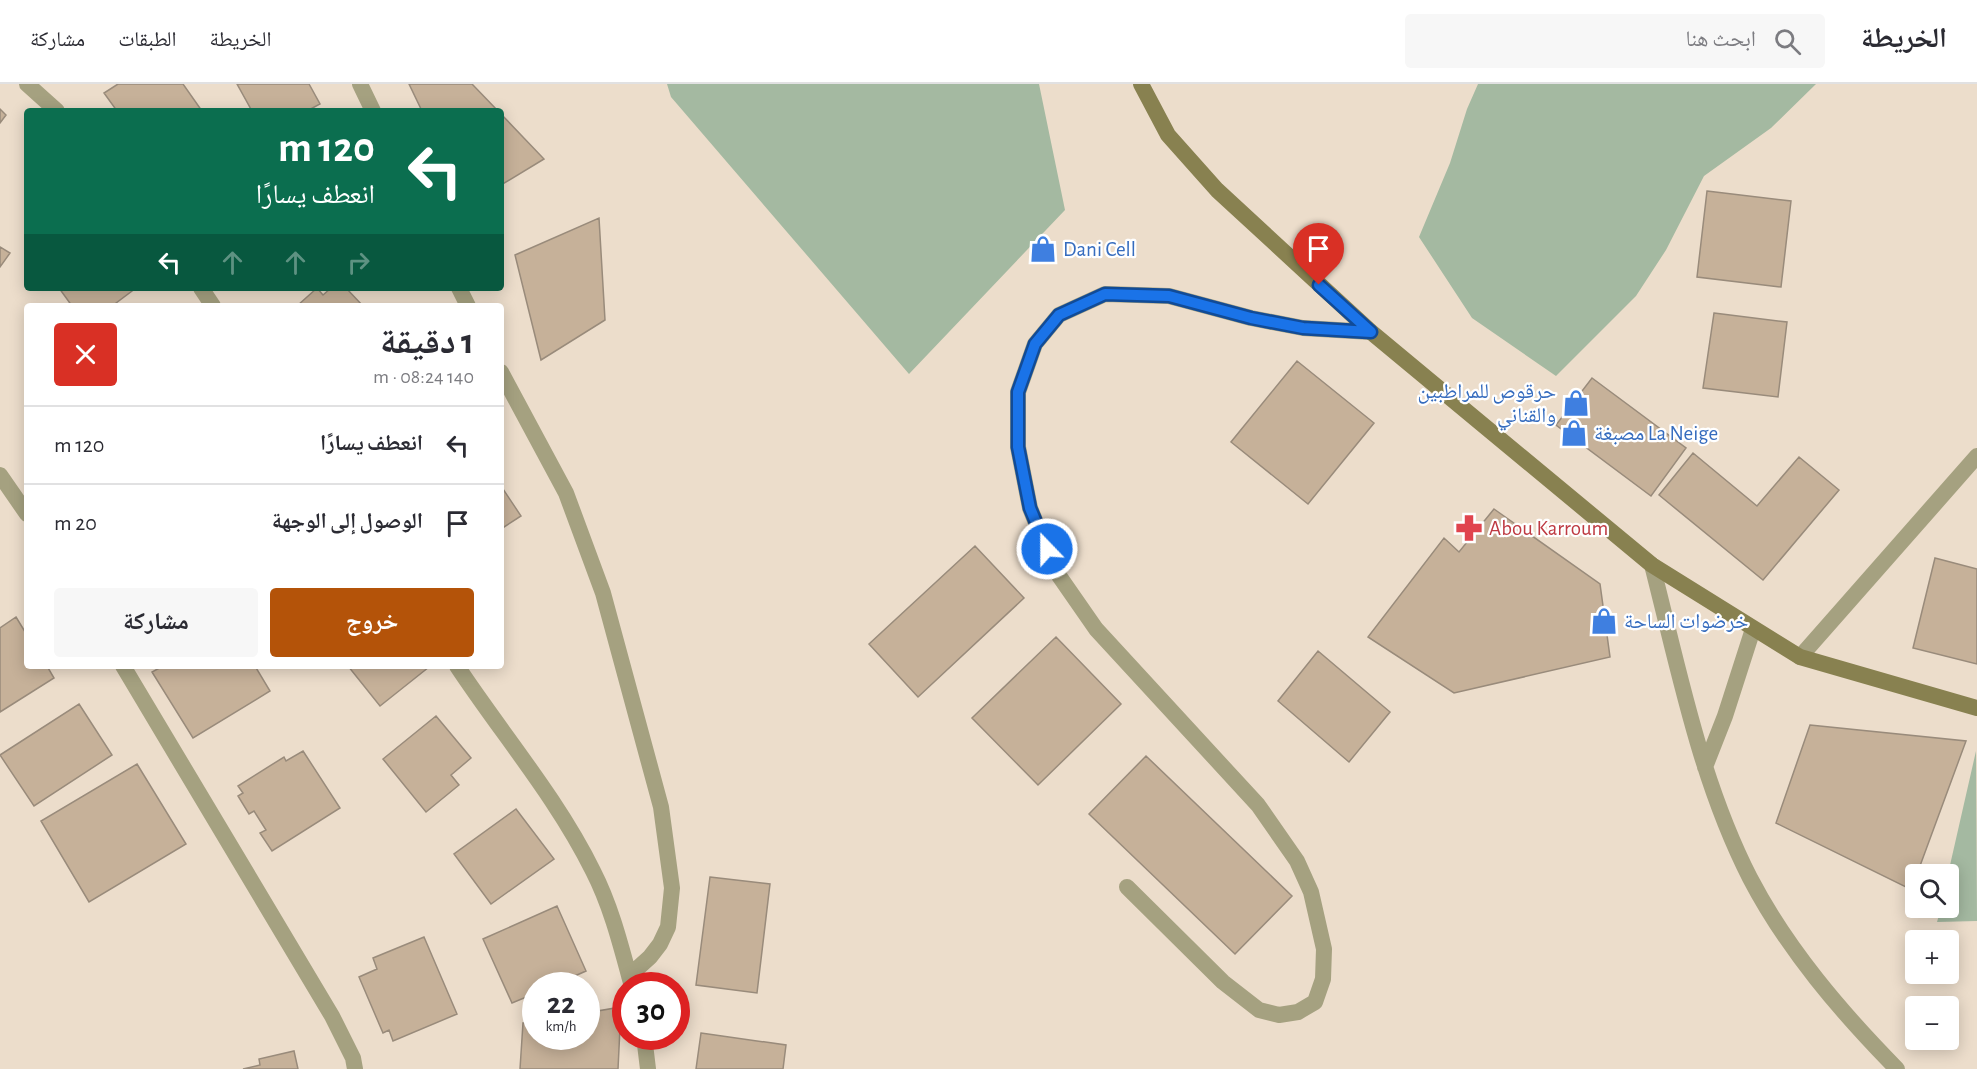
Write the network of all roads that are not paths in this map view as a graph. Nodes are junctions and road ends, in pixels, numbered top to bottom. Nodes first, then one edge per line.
1 (27, 84) edge
2 (360, 84) edge
3 (1141, 84) edge
4 (54, 108) edge
5 (372, 108) edge
6 (1371, 332) junction
7 (504, 378) edge
8 (1977, 456) edge
9 (0, 475) edge
10 (24, 510) edge
11 (1652, 565) junction
12 (1753, 629) junction
13 (1800, 657) junction
14 (125, 669) edge
15 (459, 669) edge
16 (1977, 708) edge
17 (1705, 767) junction
18 (1127, 887) dead end
19 (627, 972) edge
20 (638, 972) edge
21 (646, 1050) edge
22 (355, 1069) edge
23 (648, 1069) edge
24 (1897, 1069) edge

1 - 4 street
2 - 5 street
3 - 6 main road
6 - 11 main road
6 - 18 street
7 - 20 street
8 - 13 street
9 - 10 street
11 - 12 main road
11 - 17 street
12 - 13 main road
12 - 17 street
13 - 16 main road
14 - 22 street
15 - 19 street
17 - 24 street
21 - 23 street

